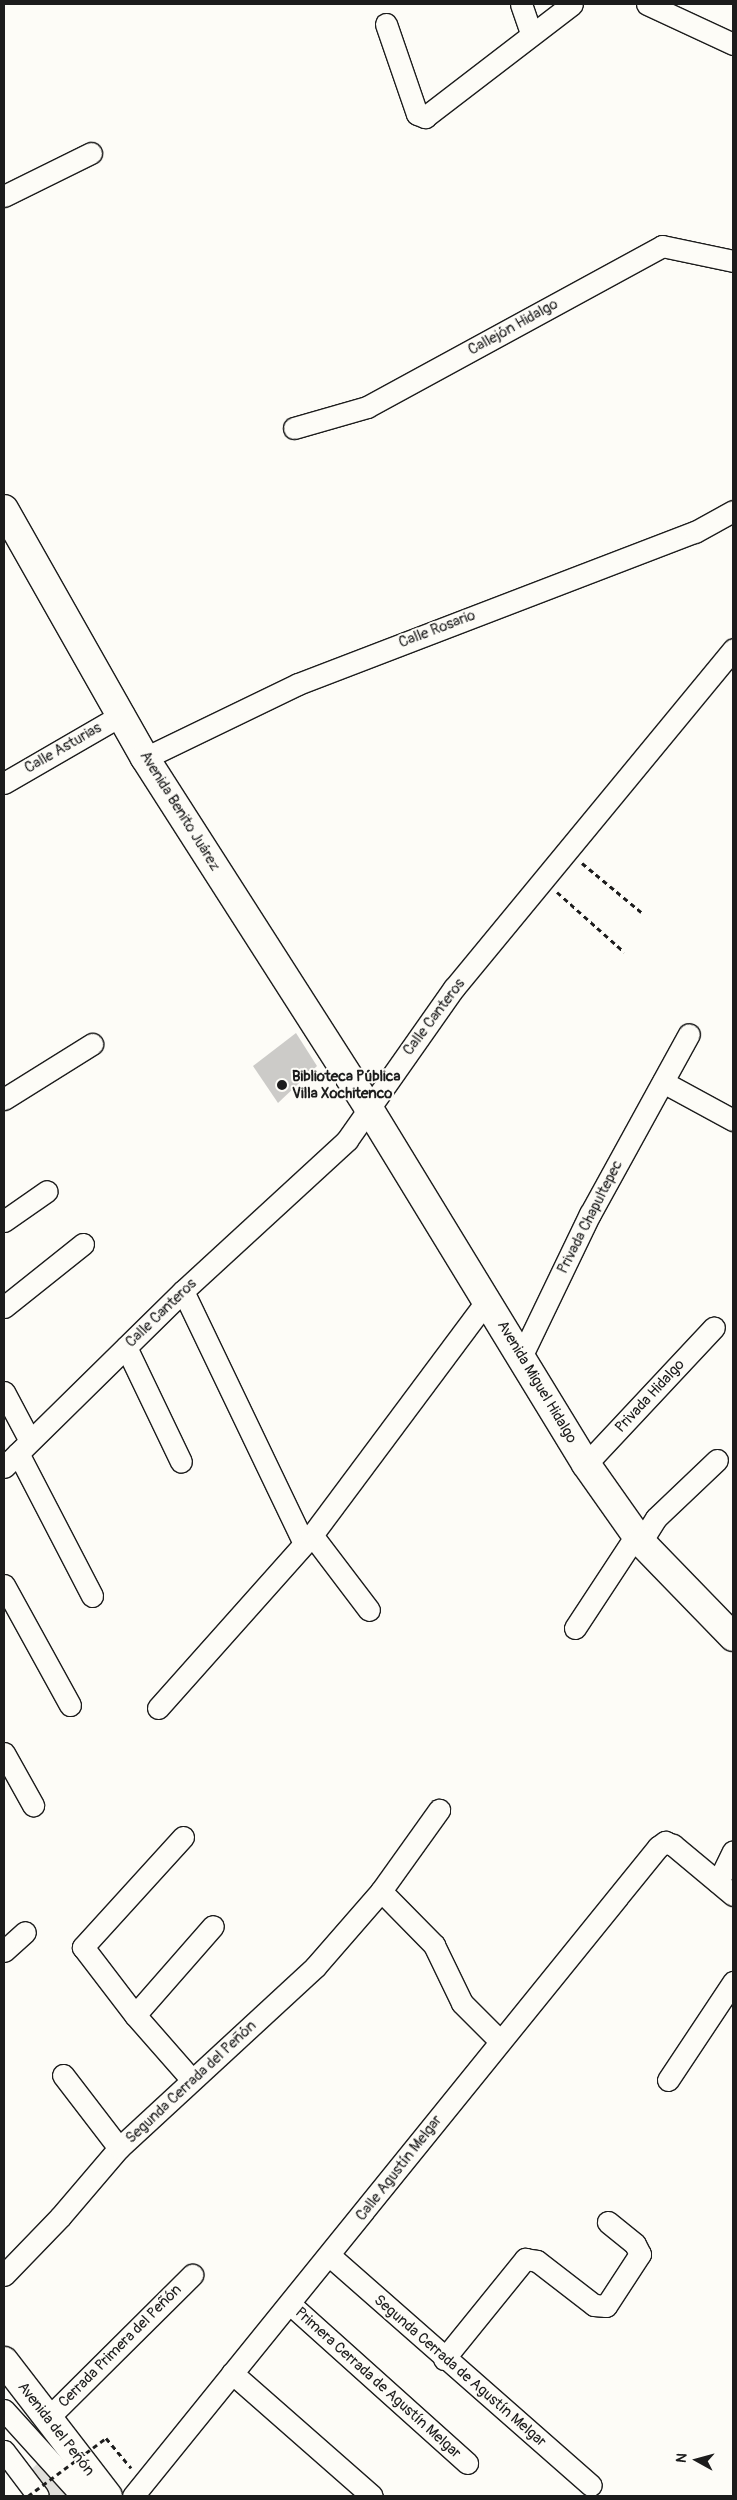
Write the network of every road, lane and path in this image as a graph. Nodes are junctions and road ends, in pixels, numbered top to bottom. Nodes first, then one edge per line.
1 (521, 4) edge
2 (572, 4) edge
3 (646, 4) edge
4 (386, 24) dead end
5 (531, 33) junction
6 (733, 44) edge
7 (91, 153) dead end
8 (4, 196) edge
9 (733, 261) edge
10 (294, 428) dead end
11 (4, 509) edge
12 (733, 511) edge
13 (733, 649) edge
14 (123, 714) junction
15 (145, 758) junction
16 (4, 783) edge
17 (568, 851) junction
18 (544, 880) junction
19 (642, 912) dead end
20 (624, 952) dead end
21 (689, 1034) dead end
22 (92, 1044) dead end
23 (663, 1082) junction
24 (4, 1099) edge
25 (368, 1107) junction
26 (733, 1120) edge
27 (47, 1191) dead end
28 (4, 1221) edge
29 (83, 1244) dead end
30 (183, 1291) junction
31 (487, 1300) junction
32 (4, 1307) edge
33 (714, 1327) dead end
34 (126, 1347) junction
35 (522, 1355) junction
36 (4, 1392) edge
37 (17, 1454) edge
38 (717, 1460) dead end
39 (181, 1462) dead end
40 (586, 1464) junction
41 (638, 1539) junction
42 (308, 1540) junction
43 (4, 1586) edge
44 (92, 1596) dead end
45 (369, 1610) dead end
46 (575, 1628) dead end
47 (733, 1637) edge
48 (70, 1704) dead end
49 (158, 1708) dead end
50 (4, 1753) edge
51 (33, 1805) dead end
52 (439, 1810) dead end
53 (183, 1837) dead end
54 (733, 1851) edge
55 (726, 1889) edge
56 (381, 1892) junction
57 (213, 1926) dead end
58 (25, 1932) dead end
59 (4, 1951) edge
60 (733, 1982) edge
61 (135, 2015) junction
62 (499, 2040) junction
63 (63, 2075) dead end
64 (192, 2080) junction
65 (668, 2080) dead end
66 (119, 2148) junction
67 (608, 2222) dead end
68 (330, 2256) junction
69 (4, 2275) edge
70 (192, 2275) dead end
71 (290, 2304) junction
72 (444, 2359) junction
73 (4, 2361) edge
74 (232, 2373) junction
75 (4, 2410) edge
76 (49, 2417) junction
77 (4, 2451) edge
78 (467, 2463) dead end
79 (127, 2464) dead end
80 (590, 2485) dead end
81 (28, 2496) edge
82 (38, 2496) edge
83 (82, 2496) edge
84 (108, 2496) edge
85 (134, 2496) edge
86 (372, 2496) edge

1 - 5 street
2 - 5 street
3 - 6 street
4 - 5 street
7 - 8 street
9 - 10 street, Callejón Hidalgo
11 - 14 main road, Avenida Benito Juárez
12 - 15 street, Calle Rosario
13 - 17 street, Calle Canteros
14 - 15 main road, Avenida Benito Juárez
14 - 16 street, Calle Asturias
15 - 25 main road, Avenida Benito Juárez
17 - 18 street, Calle Canteros
17 - 19 path
18 - 20 path
18 - 25 street, Calle Canteros
21 - 23 street, Privada Chapultepec
22 - 24 street
23 - 26 street
23 - 35 street, Privada Chapultepec
25 - 30 street, Calle Canteros
25 - 31 main road, Avenida Miguel Hidalgo
27 - 28 street
29 - 32 street
30 - 34 street, Calle Canteros
30 - 42 street
31 - 35 main road, Avenida Miguel Hidalgo
31 - 42 street
33 - 40 street, Privada Hidalgo
34 - 37 street, Calle Canteros
34 - 39 street
35 - 40 main road, Avenida Miguel Hidalgo
36 - 37 street
37 - 44 street
38 - 41 street
40 - 41 main road, Avenida Miguel Hidalgo
41 - 46 street
41 - 47 main road, Avenida Miguel Hidalgo
42 - 45 street
42 - 49 street
43 - 48 street
50 - 51 street
52 - 56 street, Segunda Cerrada del Peñón
53 - 61 street
54 - 55 street
55 - 62 street, Calle Agustín Melgar
56 - 62 street
56 - 64 street, Segunda Cerrada del Peñón
57 - 61 street
58 - 59 street
60 - 65 street
61 - 64 street
62 - 68 street, Calle Agustín Melgar
63 - 66 street
64 - 66 street, Segunda Cerrada del Peñón
66 - 69 street, Segunda Cerrada del Peñón
67 - 72 street
68 - 71 street, Calle Agustín Melgar
68 - 72 street, Segunda Cerrada de Agustín Melgar
70 - 76 street, Cerrada Primera del Peñón
71 - 74 street, Calle Agustín Melgar
71 - 78 street, Primera Cerrada de Agustín Melgar
72 - 80 street, Segunda Cerrada de Agustín Melgar
73 - 76 main road, Avenida del Peñón
74 - 85 street, Calle Agustín Melgar
74 - 86 street
75 - 83 street
76 - 84 main road, Avenida del Peñón
77 - 82 street
79 - 81 path, bridge

